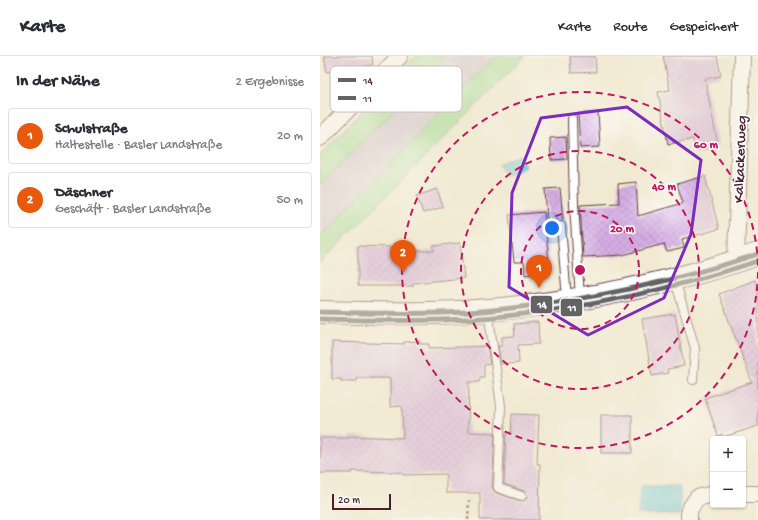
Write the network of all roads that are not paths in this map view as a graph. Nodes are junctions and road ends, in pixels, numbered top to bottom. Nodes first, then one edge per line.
1 (400, 56) edge
2 (742, 56) edge
3 (390, 66) edge
4 (344, 112) edge
5 (572, 119) dead end
6 (320, 136) edge
7 (561, 226) dead end
8 (758, 254) edge
9 (736, 262) junction
10 (675, 280) junction
11 (574, 300) junction
12 (488, 310) junction
13 (320, 312) edge
14 (693, 380) dead end
15 (746, 494) edge
16 (758, 494) edge
17 (710, 495) edge
18 (522, 496) dead end
19 (689, 520) edge

1 - 3 street
2 - 9 street, Kalkackerweg
4 - 6 street
5 - 11 lane
7 - 11 lane
8 - 9 street
9 - 10 street
10 - 11 street
10 - 14 lane
11 - 12 street
12 - 13 street
12 - 18 lane
15 - 16 street
17 - 19 street

